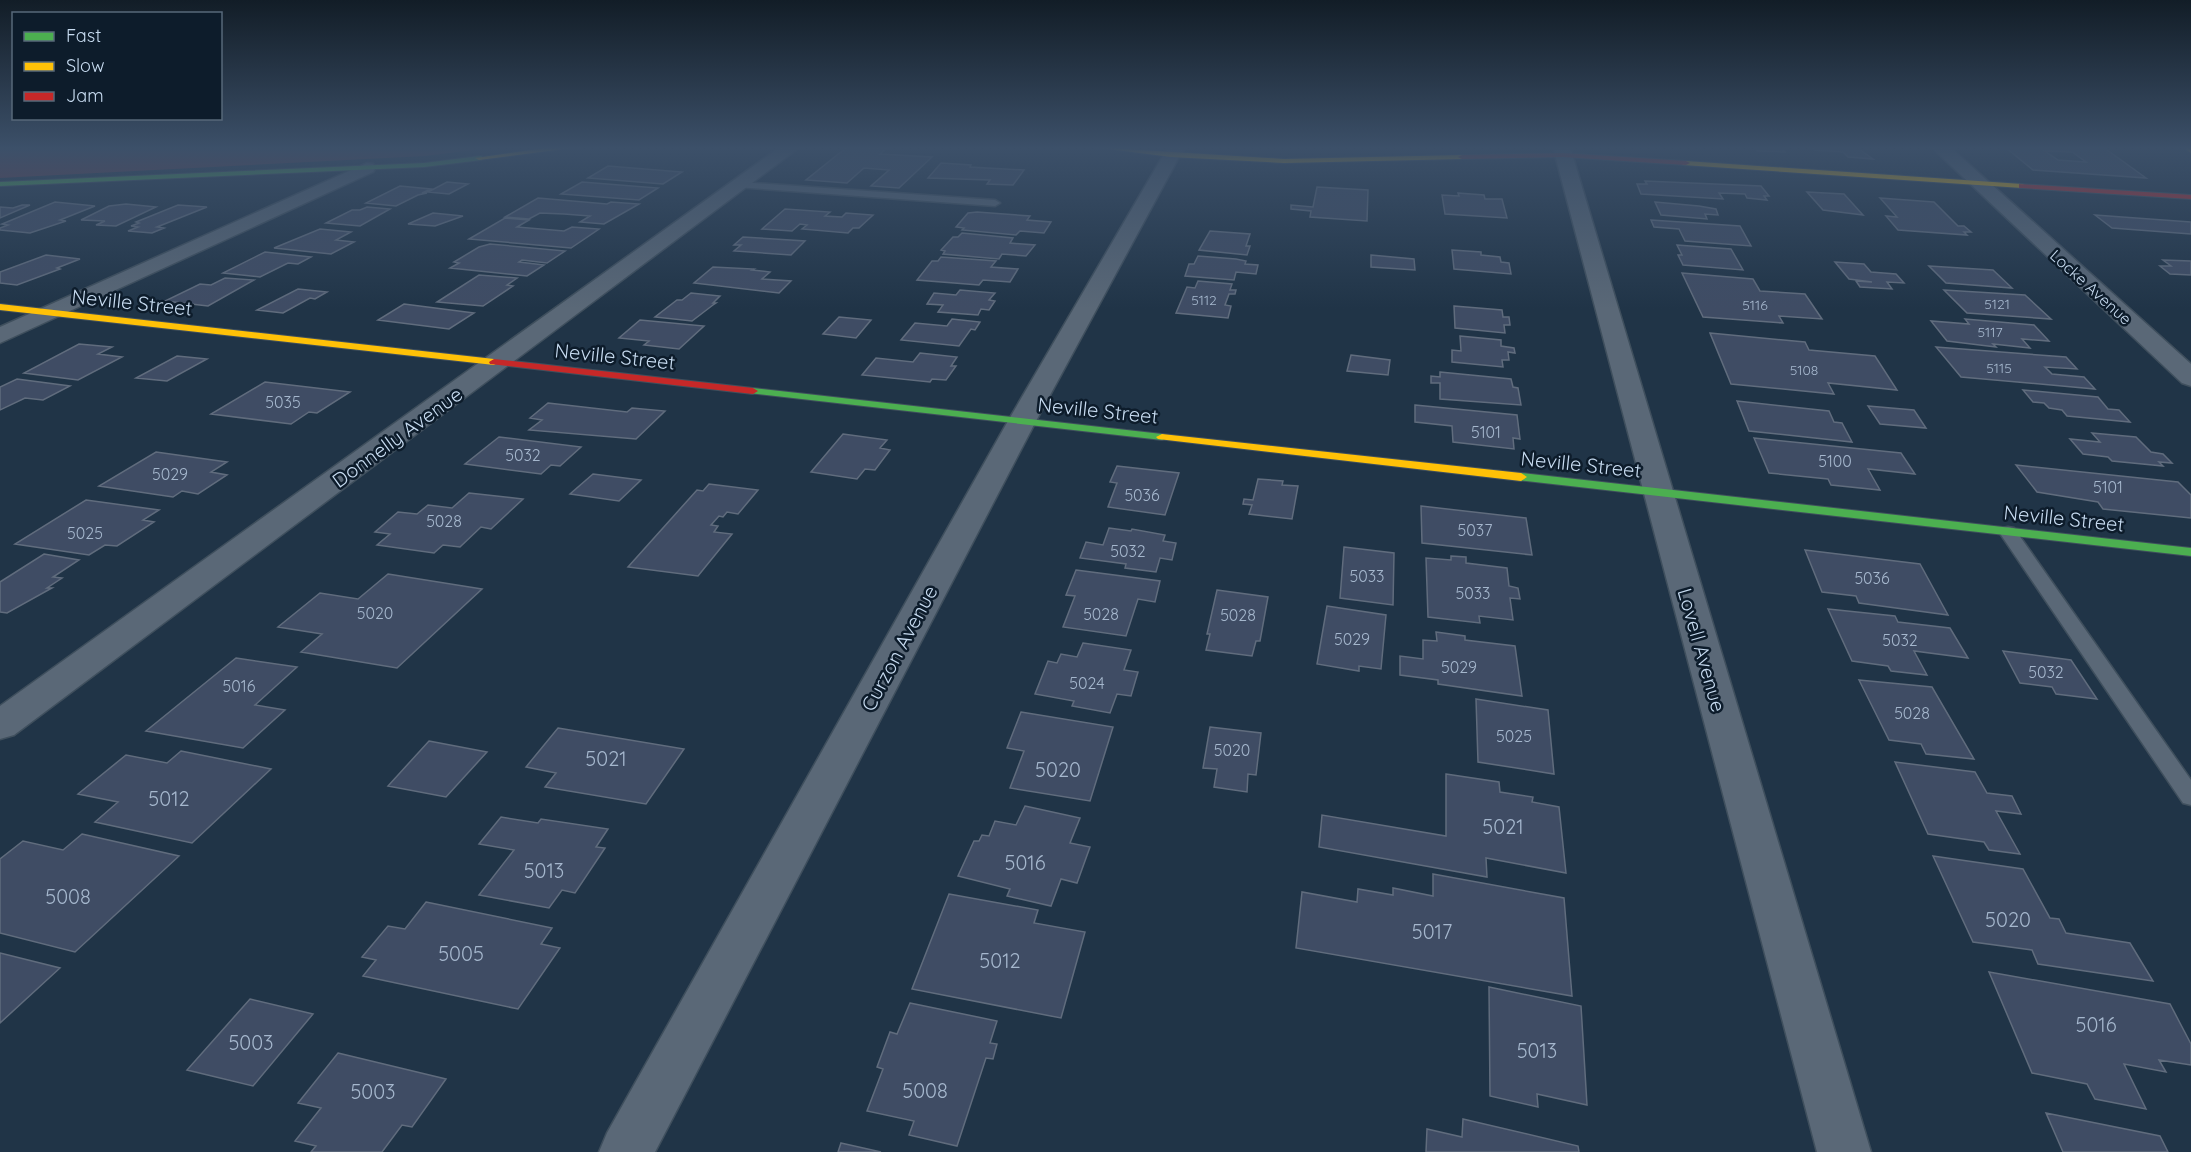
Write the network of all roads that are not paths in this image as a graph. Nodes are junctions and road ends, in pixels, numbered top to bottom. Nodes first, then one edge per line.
1 (296, 201) edge
2 (719, 201) edge
3 (963, 201) edge
4 (1147, 201) edge
5 (1576, 201) edge
6 (1996, 201) edge
7 (995, 203) dead end
8 (0, 307) edge
9 (52, 313) junction
10 (0, 336) edge
11 (499, 363) junction
12 (2191, 378) edge
13 (1022, 421) junction
14 (1658, 492) junction
15 (2008, 532) junction
16 (2191, 552) edge
17 (0, 725) edge
18 (2191, 797) edge
19 (626, 1152) edge
20 (1844, 1152) edge

1 - 9 street
2 - 11 street, Donnelly Avenue
3 - 7 lane
4 - 13 street, Curzon Avenue
5 - 14 street, Lovell Avenue
6 - 12 street, Locke Avenue
8 - 9 street, Neville Street
9 - 10 street
9 - 11 street, Neville Street
11 - 13 street, Neville Street
11 - 17 street, Donnelly Avenue
13 - 14 street, Neville Street
13 - 19 street, Curzon Avenue
14 - 15 street, Neville Street
14 - 20 street, Lovell Avenue
15 - 16 street, Neville Street
15 - 18 lane

